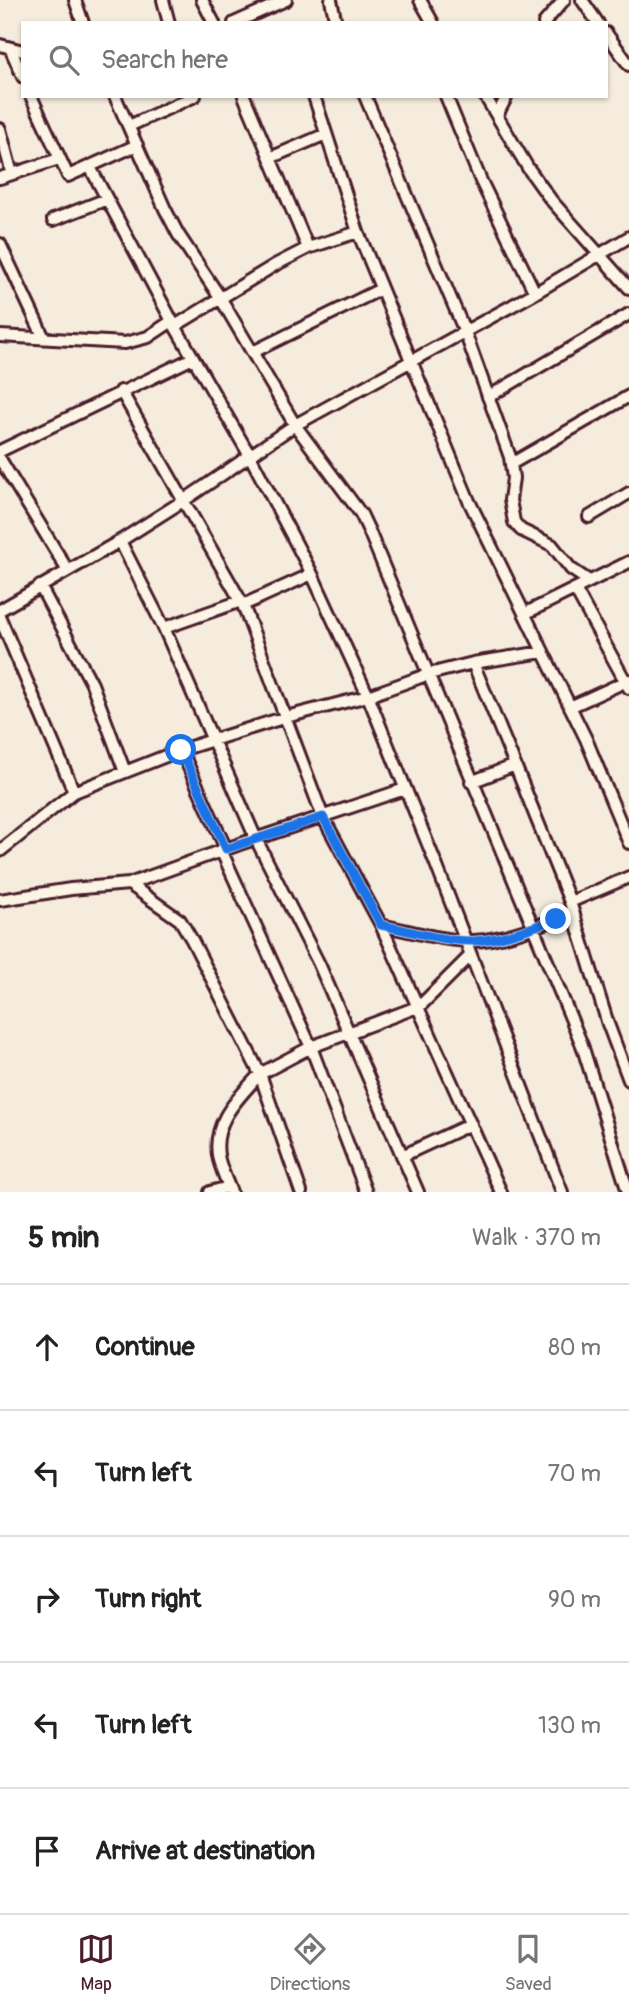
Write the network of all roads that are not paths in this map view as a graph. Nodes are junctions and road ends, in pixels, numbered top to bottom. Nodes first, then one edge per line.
1 (90, 0) edge
2 (163, 0) edge
3 (202, 0) edge
4 (286, 0) edge
5 (331, 0) edge
6 (420, 0) edge
7 (564, 0) edge
8 (582, 0) edge
9 (77, 3) edge
10 (82, 21) edge
11 (168, 21) edge
12 (210, 21) edge
13 (239, 21) edge
14 (336, 21) edge
15 (432, 21) edge
16 (546, 21) edge
17 (597, 21) edge
18 (608, 36) edge
19 (5, 48) edge
20 (629, 65) edge
21 (21, 74) edge
22 (32, 98) edge
23 (116, 98) edge
24 (191, 98) edge
25 (245, 98) edge
26 (315, 98) edge
27 (366, 98) edge
28 (447, 98) edge
29 (486, 98) edge
30 (506, 98) edge
31 (497, 115) junction
32 (129, 126) junction
33 (0, 129) edge
34 (326, 134) junction
35 (137, 145) junction
36 (270, 158) junction
37 (58, 159) junction
38 (90, 167) junction
39 (12, 174) junction
40 (0, 178) edge
41 (107, 199) junction
42 (53, 220) dead end
43 (358, 232) junction
44 (629, 237) edge
45 (0, 244) edge
46 (307, 248) junction
47 (600, 254) junction
48 (629, 288) edge
49 (381, 289) junction
50 (535, 293) junction
51 (221, 299) junction
52 (629, 314) edge
53 (174, 324) junction
54 (465, 332) junction
55 (0, 336) edge
56 (44, 338) junction
57 (253, 352) junction
58 (193, 358) junction
59 (410, 362) junction
60 (121, 391) junction
61 (629, 396) edge
62 (488, 397) junction
63 (295, 425) junction
64 (0, 451) edge
65 (250, 456) junction
66 (0, 459) edge
67 (511, 464) junction
68 (629, 493) edge
69 (183, 501) junction
70 (589, 517) dead end
71 (120, 541) junction
72 (629, 562) edge
73 (68, 570) junction
74 (312, 574) junction
75 (589, 581) junction
76 (40, 586) junction
77 (575, 589) junction
78 (242, 603) junction
79 (0, 610) edge
80 (526, 613) junction
81 (0, 618) edge
82 (164, 628) junction
83 (543, 652) junction
84 (473, 663) junction
85 (429, 674) junction
86 (628, 683) edge
87 (368, 696) junction
88 (570, 707) junction
89 (286, 717) junction
90 (213, 741) junction
91 (181, 750) junction
92 (515, 765) junction
93 (125, 772) junction
94 (471, 782) junction
95 (405, 789) junction
96 (74, 792) junction
97 (323, 817) junction
98 (256, 839) junction
99 (629, 843) edge
100 (224, 850) junction
101 (0, 851) edge
102 (629, 877) edge
103 (129, 884) junction
104 (0, 900) edge
105 (571, 907) junction
106 (381, 925) junction
107 (533, 928) junction
108 (464, 940) junction
109 (470, 956) junction
110 (420, 1006) junction
111 (350, 1034) junction
112 (312, 1047) junction
113 (260, 1074) junction
114 (629, 1080) edge
115 (471, 1124) junction
116 (402, 1156) junction
117 (230, 1189) edge
118 (210, 1192) edge
119 (302, 1192) edge
120 (366, 1192) edge
121 (418, 1192) edge
122 (501, 1192) edge
123 (562, 1192) edge
124 (628, 1192) edge

1 - 9 street
2 - 11 street
3 - 12 street
4 - 13 street
5 - 14 street
6 - 15 street
7 - 16 street
8 - 17 street
9 - 10 street
18 - 20 street
19 - 21 street
22 - 37 street
23 - 32 street
24 - 32 street
25 - 36 street
26 - 34 street
27 - 54 street
28 - 50 street
29 - 31 street
30 - 31 street
31 - 47 street
32 - 35 street
33 - 39 street
34 - 36 street
34 - 43 street
35 - 38 street
35 - 51 street
36 - 46 street
37 - 38 street
37 - 39 street
38 - 41 street
39 - 40 street
41 - 42 street
41 - 53 street
43 - 46 street
43 - 49 street
44 - 47 street
45 - 56 street
46 - 51 street
47 - 48 street
47 - 50 street
49 - 57 street
49 - 59 street
50 - 54 street
51 - 53 street
51 - 57 street
52 - 62 street
53 - 56 street
53 - 58 street
54 - 59 street
54 - 62 street
55 - 56 street
57 - 63 street
58 - 60 street
58 - 65 street
59 - 63 street
59 - 80 street
60 - 64 street
60 - 69 street
61 - 67 street
62 - 67 street
63 - 65 street
63 - 85 street
65 - 69 street
65 - 74 street
66 - 73 street
67 - 75 street
68 - 70 street
69 - 71 street
69 - 78 street
71 - 73 street
71 - 82 street
72 - 75 street
73 - 76 street
74 - 78 street
74 - 87 street
75 - 77 street
76 - 79 street
76 - 93 street
77 - 80 street
77 - 86 street
78 - 82 street
78 - 89 street
80 - 83 street
81 - 96 street
82 - 90 street
83 - 84 street
83 - 88 street
84 - 85 street
84 - 92 street
85 - 87 street
85 - 94 street
86 - 88 street
87 - 89 street
87 - 95 street
88 - 99 street
89 - 90 street
89 - 97 street
90 - 91 street
90 - 98 street
91 - 93 street
91 - 100 street
92 - 94 street
92 - 105 street
93 - 96 street
94 - 107 street
95 - 97 street
95 - 108 street
96 - 101 street
97 - 98 street
97 - 106 street
98 - 100 street
98 - 111 street
100 - 103 street
100 - 112 street
102 - 105 street
103 - 104 street
103 - 113 street
105 - 107 street
105 - 114 street
106 - 108 street
106 - 110 street
107 - 108 street
107 - 124 street
108 - 109 street
109 - 110 street
109 - 123 street
110 - 111 street
110 - 115 street
111 - 112 street
111 - 116 street
112 - 113 street
112 - 120 street
113 - 117 street
113 - 119 street
115 - 116 street
115 - 122 street
116 - 121 street
117 - 118 street

